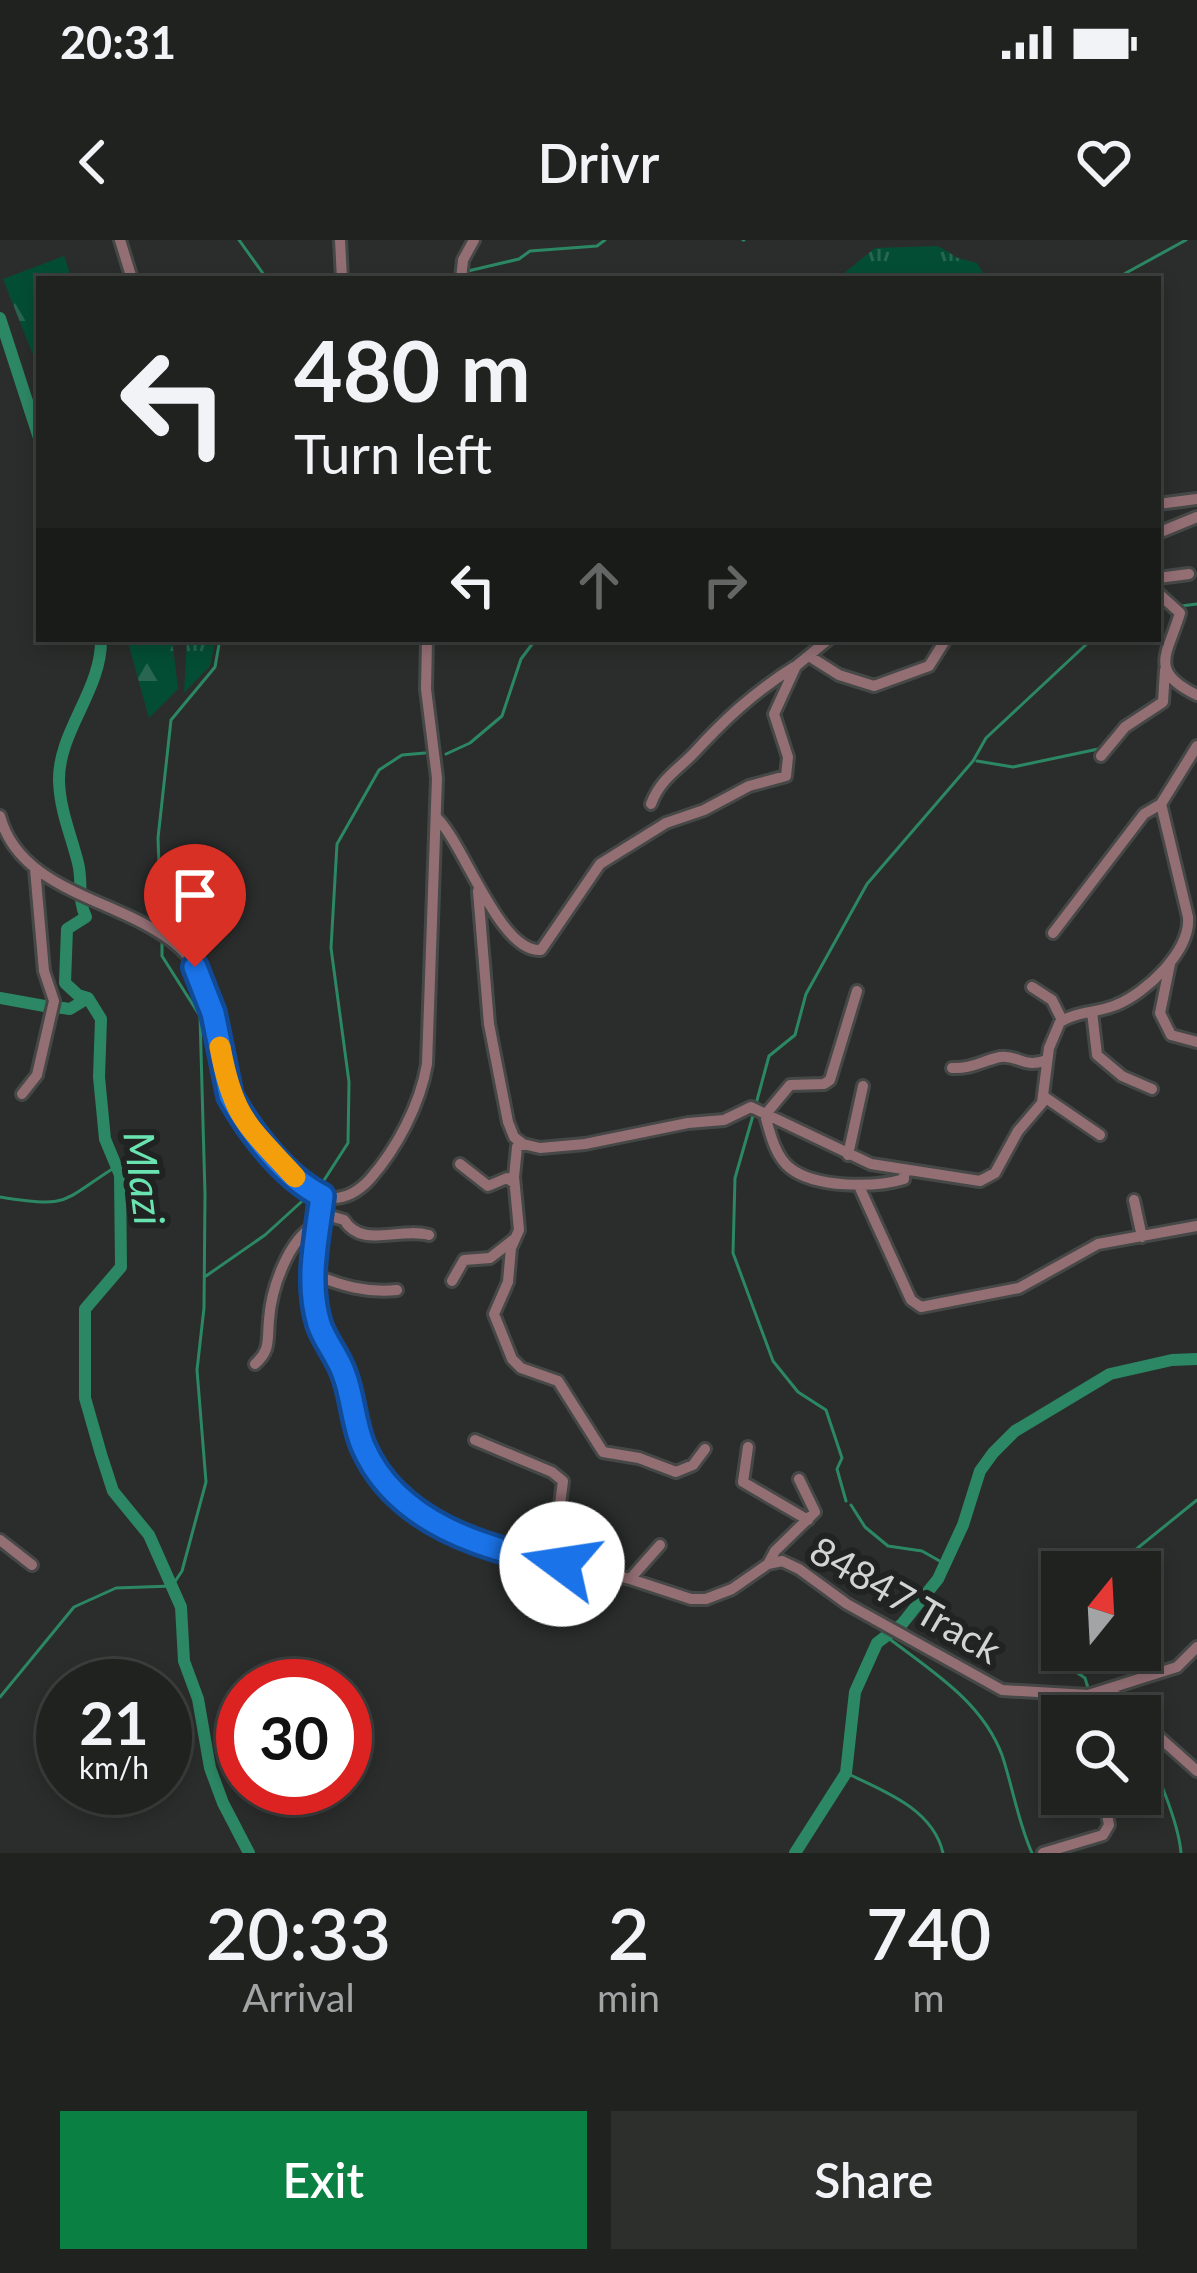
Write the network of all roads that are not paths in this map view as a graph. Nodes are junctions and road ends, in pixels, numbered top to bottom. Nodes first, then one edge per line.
1 (120, 240) edge
2 (340, 240) edge
3 (474, 240) edge
4 (131, 276) edge
5 (342, 276) edge
6 (461, 276) edge
7 (1197, 499) edge
8 (1161, 504) edge
9 (1197, 517) edge
10 (1161, 527) edge
11 (1189, 574) dead end
12 (1161, 578) edge
13 (1161, 596) edge
14 (428, 642) edge
15 (825, 642) edge
16 (944, 642) edge
17 (809, 656) junction
18 (796, 666) junction
19 (1165, 669) junction
20 (1197, 695) edge
21 (1197, 746) edge
22 (1101, 756) dead end
23 (651, 804) dead end
24 (1161, 805) junction
25 (437, 818) junction
26 (1, 825) edge
27 (40, 872) junction
28 (477, 887) junction
29 (1193, 930) edge
30 (1053, 933) dead end
31 (1170, 961) junction
32 (1032, 987) dead end
33 (857, 991) dead end
34 (1092, 1012) junction
35 (1062, 1020) junction
36 (1197, 1042) edge
37 (1047, 1060) junction
38 (952, 1068) dead end
39 (863, 1086) dead end
40 (1152, 1089) dead end
41 (22, 1094) dead end
42 (1043, 1096) junction
43 (766, 1115) junction
44 (1100, 1135) dead end
45 (523, 1144) junction
46 (848, 1155) junction
47 (460, 1164) dead end
48 (904, 1170) junction
49 (514, 1183) junction
50 (859, 1186) junction
51 (322, 1196) junction
52 (1134, 1200) dead end
53 (317, 1219) junction
54 (1197, 1226) edge
55 (429, 1235) dead end
56 (1142, 1237) junction
57 (515, 1238) junction
58 (313, 1274) junction
59 (452, 1281) dead end
60 (397, 1290) dead end
61 (255, 1364) dead end
62 (475, 1440) dead end
63 (748, 1448) dead end
64 (705, 1449) dead end
65 (799, 1478) dead end
66 (808, 1520) junction
67 (0, 1540) edge
68 (660, 1545) dead end
69 (562, 1564) junction
70 (768, 1564) junction
71 (32, 1565) dead end
72 (630, 1579) junction
73 (1197, 1647) edge
74 (1104, 1690) junction
75 (1074, 1695) edge
76 (1091, 1695) edge
77 (1115, 1695) edge
78 (1161, 1739) edge
79 (1197, 1771) edge
80 (1107, 1815) edge
81 (1043, 1853) edge

1 - 4 street
2 - 5 street
3 - 6 street
7 - 8 street
9 - 10 street
11 - 12 street
13 - 19 street
14 - 25 street
15 - 17 street
16 - 17 street
17 - 18 street
18 - 23 street
18 - 28 street
19 - 20 street
19 - 22 street
21 - 24 street
24 - 29 street
24 - 30 street
25 - 28 street
25 - 51 street
26 - 27 street
27 - 41 street
27 - 51 street
28 - 45 street
29 - 31 street
31 - 34 street
31 - 36 street
32 - 35 street
33 - 43 street
34 - 35 street
34 - 40 street
35 - 37 street
37 - 38 street
37 - 42 street
39 - 46 street
42 - 44 street
42 - 48 street
43 - 45 street
43 - 46 street
43 - 50 street
45 - 49 street
46 - 48 street
47 - 49 street
48 - 50 street
49 - 57 street
50 - 56 street
51 - 53 street, 84847 Track
52 - 56 street
53 - 55 street
53 - 58 street, 84847 Track
53 - 61 street
54 - 56 street
57 - 59 street
57 - 64 street
58 - 60 street
58 - 69 street, 84847 Track
62 - 69 street
63 - 66 street
65 - 66 street
66 - 70 street
67 - 71 street
68 - 72 street
69 - 72 street, 84847 Track
70 - 72 street, 84847 Track
70 - 75 street, 84847 Track
73 - 74 street
74 - 76 street
74 - 77 street
78 - 79 street
80 - 81 street

